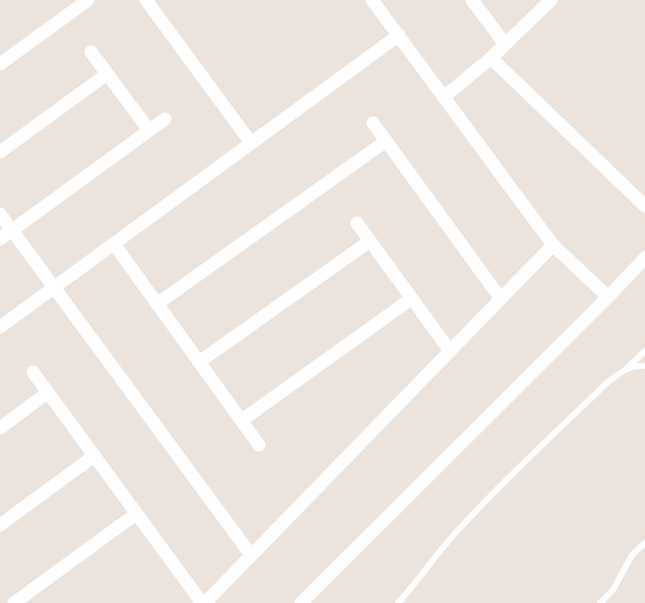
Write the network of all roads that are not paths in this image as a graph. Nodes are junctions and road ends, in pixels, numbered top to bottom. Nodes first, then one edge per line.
1 (88, 0) edge
2 (146, 0) edge
3 (372, 0) edge
4 (472, 0) edge
5 (551, 0) edge
6 (399, 35) junction
7 (505, 44) junction
8 (91, 52) dead end
9 (491, 58) junction
10 (0, 64) edge
11 (108, 74) junction
12 (444, 97) junction
13 (165, 119) dead end
14 (374, 123) dead end
15 (149, 130) junction
16 (386, 141) junction
17 (251, 143) junction
18 (0, 152) edge
19 (645, 206) edge
20 (0, 214) edge
21 (357, 223) dead end
22 (12, 230) junction
23 (0, 239) edge
24 (370, 241) junction
25 (114, 244) junction
26 (553, 245) junction
27 (645, 258) edge
28 (54, 288) junction
29 (608, 297) junction
30 (412, 299) junction
31 (501, 299) junction
32 (158, 304) junction
33 (0, 327) edge
34 (450, 351) junction
35 (645, 351) edge
36 (199, 362) junction
37 (645, 366) edge
38 (624, 370) junction
39 (33, 372) dead end
40 (47, 393) junction
41 (242, 420) junction
42 (0, 428) edge
43 (260, 445) dead end
44 (94, 456) junction
45 (136, 514) junction
46 (0, 525) edge
47 (645, 543) edge
48 (251, 555) junction
49 (14, 603) edge
50 (202, 603) edge
51 (205, 603) edge
52 (301, 603) edge
53 (398, 603) edge
54 (600, 603) edge

1 - 10 street
2 - 17 street
3 - 6 street
4 - 7 street
5 - 7 street
6 - 12 street
6 - 17 street
7 - 9 street
8 - 11 street
9 - 12 street
9 - 19 street
11 - 15 street
11 - 18 street
12 - 26 street
13 - 15 street
14 - 16 street
15 - 22 street
16 - 31 street
16 - 32 street
17 - 25 street
20 - 22 street
21 - 24 street
22 - 23 street
22 - 28 street
24 - 30 street
24 - 36 street
25 - 28 street
25 - 32 street
26 - 29 street
26 - 31 street
27 - 29 street
28 - 33 street
28 - 48 street
29 - 52 street
30 - 34 street
30 - 41 street
31 - 34 street
32 - 36 street
34 - 48 street
35 - 38 lane
36 - 41 street
37 - 38 lane
38 - 53 lane
39 - 40 street
40 - 42 street
40 - 44 street
41 - 43 street
44 - 45 street
44 - 46 street
45 - 49 street
45 - 50 street
47 - 54 lane
48 - 51 street

